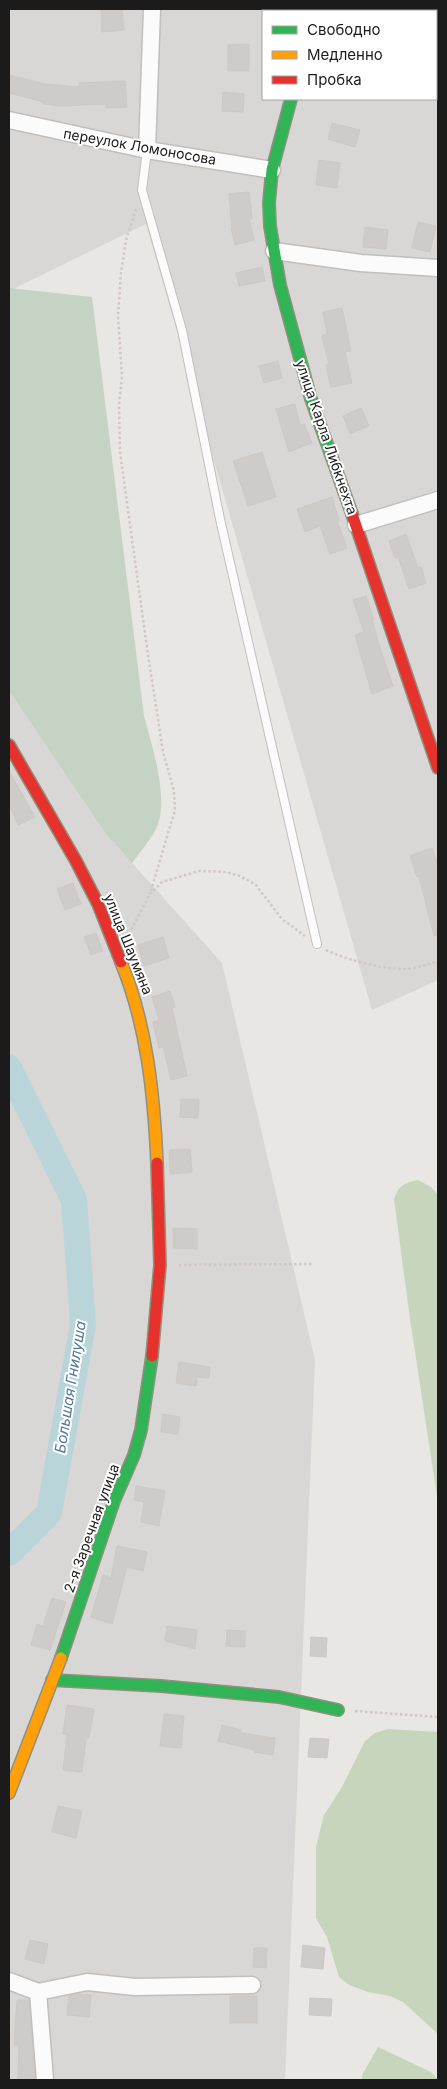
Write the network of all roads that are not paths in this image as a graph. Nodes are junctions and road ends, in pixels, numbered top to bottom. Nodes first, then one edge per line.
1 (152, 9) edge
2 (290, 100) edge
3 (9, 120) edge
4 (147, 150) junction
5 (272, 170) junction
6 (274, 250) junction
7 (438, 268) edge
8 (438, 500) edge
9 (356, 525) junction
10 (9, 745) edge
11 (438, 768) edge
12 (317, 944) road end
13 (160, 1265) joint
14 (52, 1680) junction
15 (338, 1710) road end
16 (9, 1793) edge
17 (9, 1981) edge
18 (252, 1985) dead end
19 (38, 1992) junction
20 (45, 2080) edge

1 - 4 street
2 - 5 street, улица Карла Либкнехта
3 - 4 street, переулок Ломоносова
4 - 5 street, переулок Ломоносова
4 - 12 lane
5 - 6 street, улица Карла Либкнехта
6 - 7 street
6 - 9 street, улица Карла Либкнехта
8 - 9 street
9 - 11 street, улица Карла Либкнехта
10 - 13 street, улица Шаумяна
13 - 14 street, 2-я Заречная улица
14 - 15 street
14 - 16 street, 2-я Заречная улица
17 - 19 street
18 - 19 street
19 - 20 street

